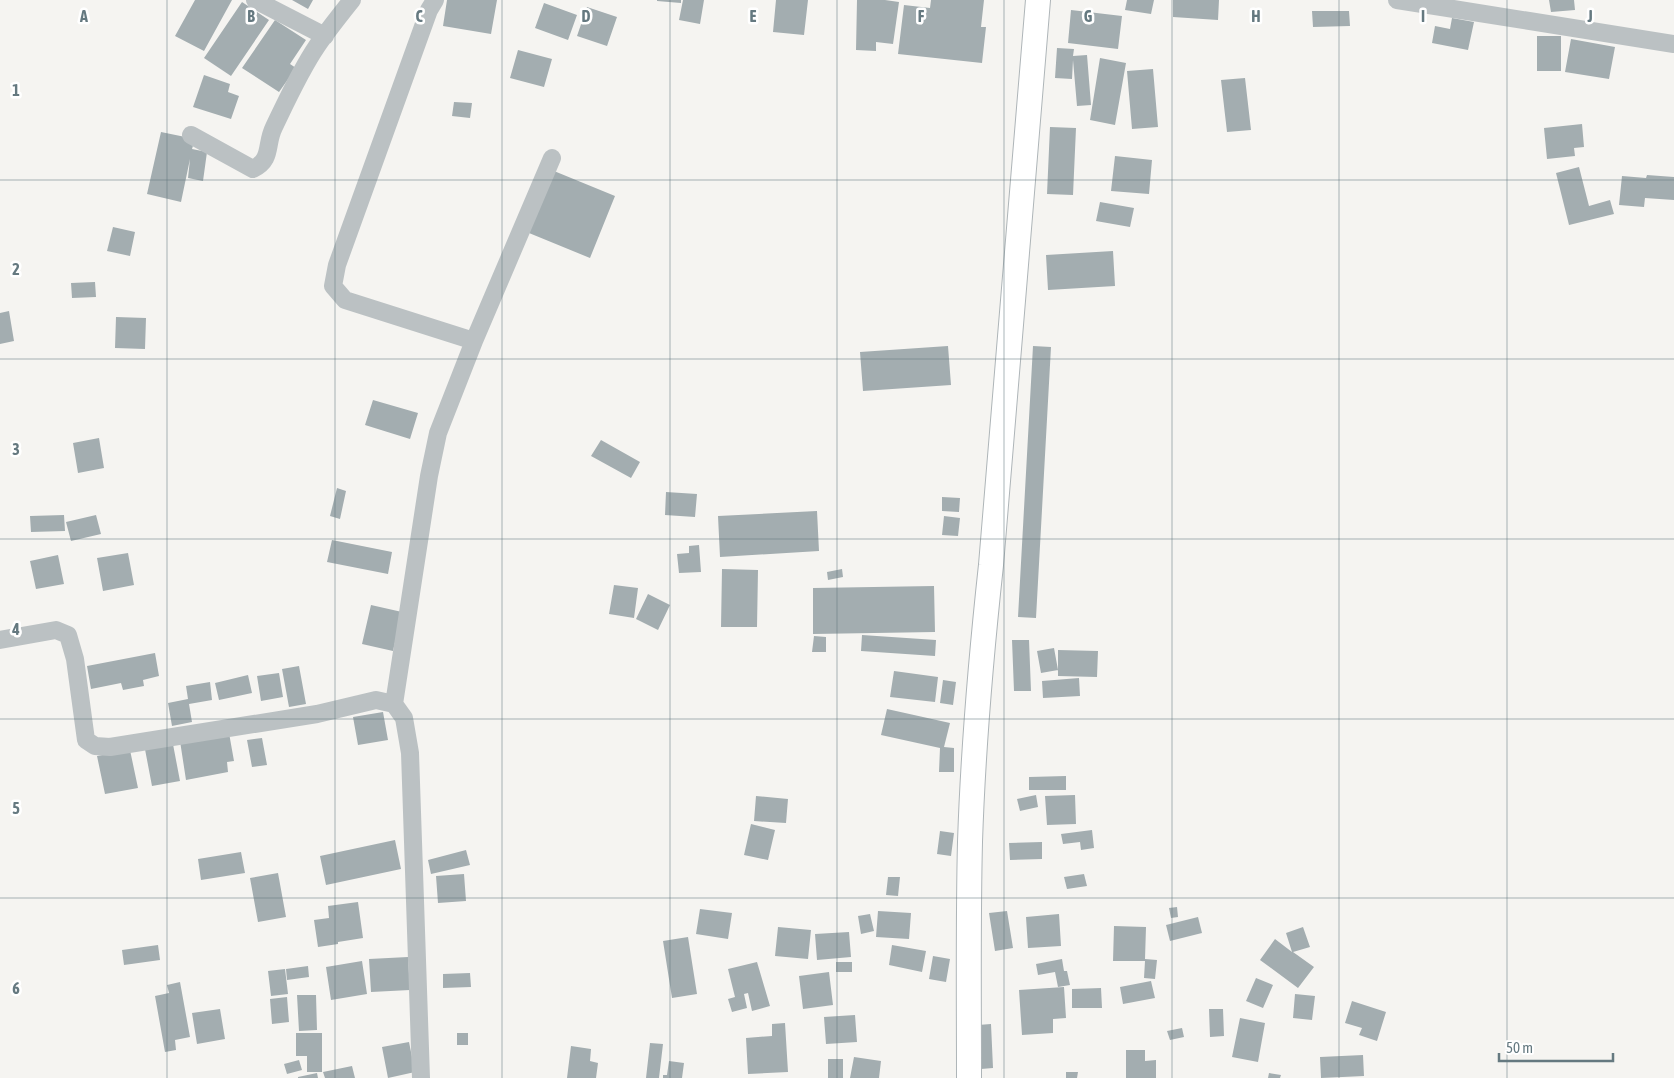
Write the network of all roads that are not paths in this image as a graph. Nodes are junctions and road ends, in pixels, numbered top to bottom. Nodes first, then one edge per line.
1 (255, 0) edge
2 (352, 0) edge
3 (436, 0) edge
4 (1038, 0) edge
5 (1397, 0) edge
6 (325, 36) junction
7 (1674, 44) edge
8 (191, 135) dead end
9 (552, 158) dead end
10 (474, 341) junction
11 (0, 640) edge
12 (394, 704) junction
13 (421, 1078) edge
14 (969, 1078) edge

1 - 6 street
2 - 6 street
3 - 10 street
4 - 14 street
5 - 7 street
6 - 8 street
9 - 10 street
10 - 12 street
11 - 12 street
12 - 13 street

